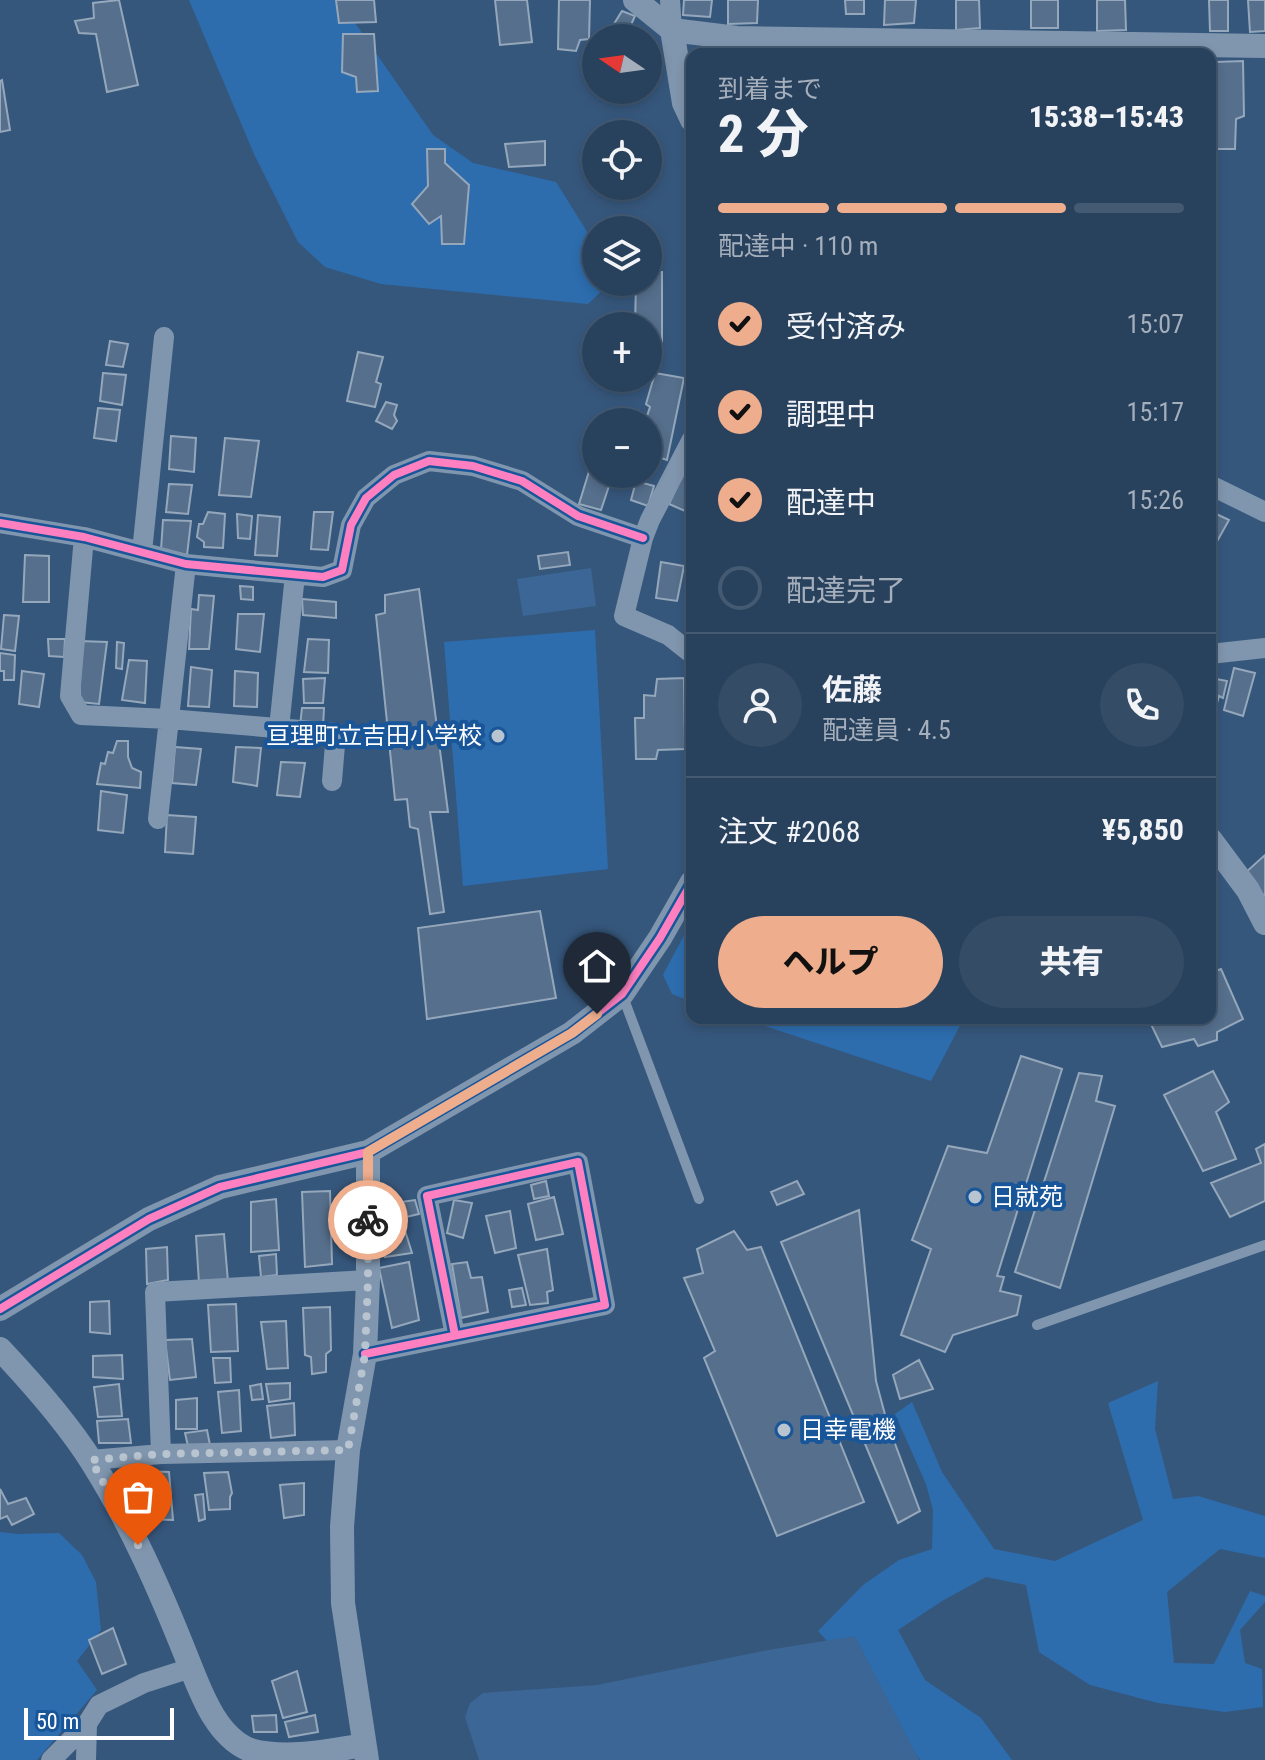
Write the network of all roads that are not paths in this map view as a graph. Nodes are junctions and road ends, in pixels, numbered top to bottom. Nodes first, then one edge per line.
1 (635, 0) edge
2 (670, 0) edge
3 (672, 30) junction
4 (1265, 46) edge
5 (686, 107) edge
6 (164, 337) dead end
7 (686, 451) edge
8 (1216, 488) edge
9 (1265, 512) edge
10 (0, 523) edge
11 (84, 537) junction
12 (643, 538) junction
13 (142, 552) junction
14 (186, 564) junction
15 (295, 575) junction
16 (1265, 648) edge
17 (686, 649) edge
18 (1216, 653) edge
19 (169, 719) junction
20 (279, 728) junction
21 (332, 781) dead end
22 (158, 819) dead end
23 (1216, 847) edge
24 (686, 892) edge
25 (1265, 923) edge
26 (622, 994) junction
27 (368, 1152) junction
28 (699, 1199) dead end
29 (1265, 1245) edge
30 (368, 1280) junction
31 (0, 1309) edge
32 (1037, 1325) dead end
33 (455, 1335) junction
34 (0, 1349) edge
35 (365, 1354) junction
36 (348, 1450) junction
37 (161, 1454) junction
38 (91, 1460) junction
39 (191, 1668) junction
40 (87, 1724) junction
41 (365, 1752) edge
42 (51, 1760) edge
43 (86, 1760) edge

1 - 3 street
2 - 3 street
3 - 4 street
3 - 5 street
6 - 13 street
7 - 12 street
8 - 9 street
10 - 11 street
11 - 13 street
11 - 19 street
12 - 15 street
12 - 17 street
13 - 14 street
14 - 15 street
14 - 19 street
15 - 20 street
16 - 18 street
19 - 20 street
19 - 22 street
20 - 21 street
23 - 25 street
24 - 26 street
26 - 27 street
26 - 28 lane
27 - 30 street
27 - 31 street
29 - 32 lane
30 - 35 street
30 - 37 street
33 - 33 street
33 - 35 street
34 - 38 street
35 - 36 street
36 - 37 street
36 - 41 street
37 - 38 street
38 - 39 street
39 - 40 street
39 - 41 street
40 - 42 street
40 - 43 street

